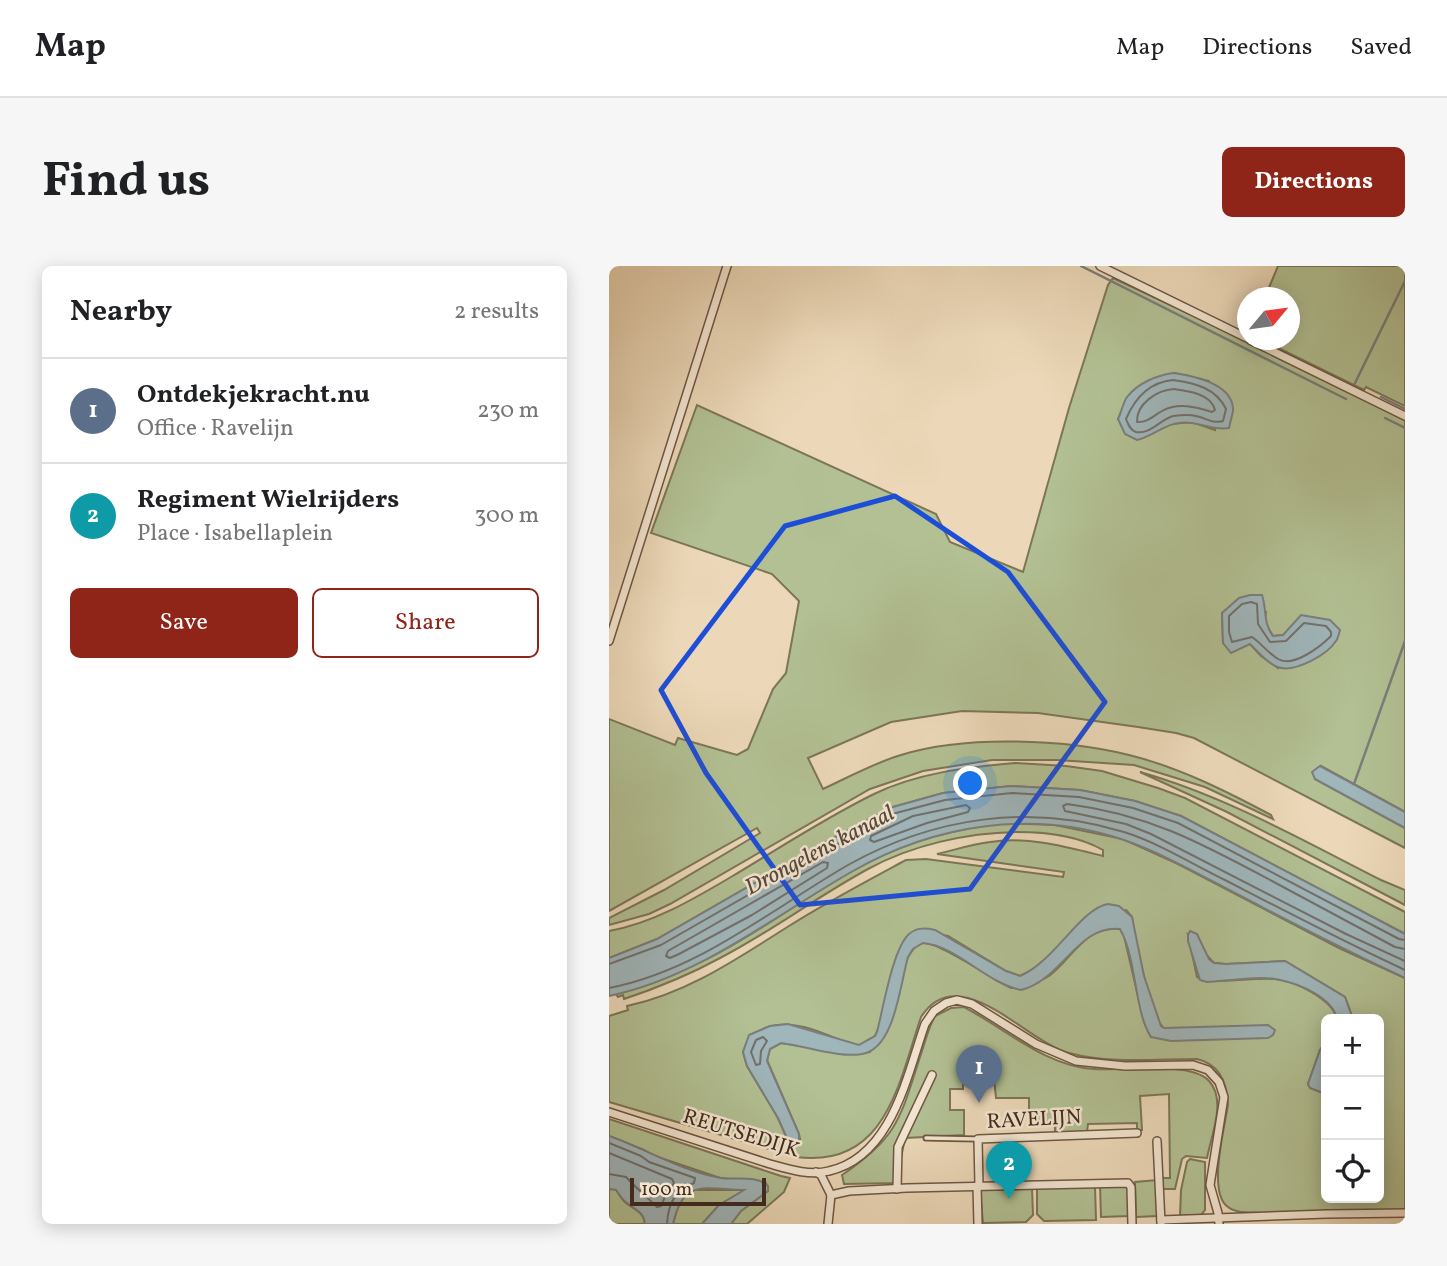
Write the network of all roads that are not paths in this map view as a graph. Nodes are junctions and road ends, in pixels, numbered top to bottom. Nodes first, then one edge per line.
1 (727, 266) edge
2 (1100, 266) edge
3 (1237, 333) edge
4 (1271, 350) edge
5 (1405, 416) edge
6 (609, 641) edge
7 (932, 1075) dead end
8 (609, 1112) edge
9 (1137, 1133) dead end
10 (926, 1138) dead end
11 (978, 1139) junction
12 (1157, 1141) dead end
13 (816, 1172) junction
14 (978, 1186) junction
15 (897, 1189) junction
16 (831, 1195) junction
17 (1405, 1213) edge
18 (1219, 1221) edge
19 (1161, 1222) edge
20 (828, 1224) edge
21 (978, 1224) edge
22 (1132, 1224) edge

1 - 6 street
2 - 3 street
4 - 5 street
7 - 15 street
8 - 13 street, REUTSEDIJK
9 - 11 street, RAVELIJN
10 - 11 lane
11 - 14 street, RAVELIJN
12 - 19 street
13 - 16 street
13 - 18 street, REUTSEDIJK
14 - 15 street
14 - 21 street, RAVELIJN
14 - 22 street
15 - 16 street
16 - 20 street
17 - 18 street
18 - 19 street

